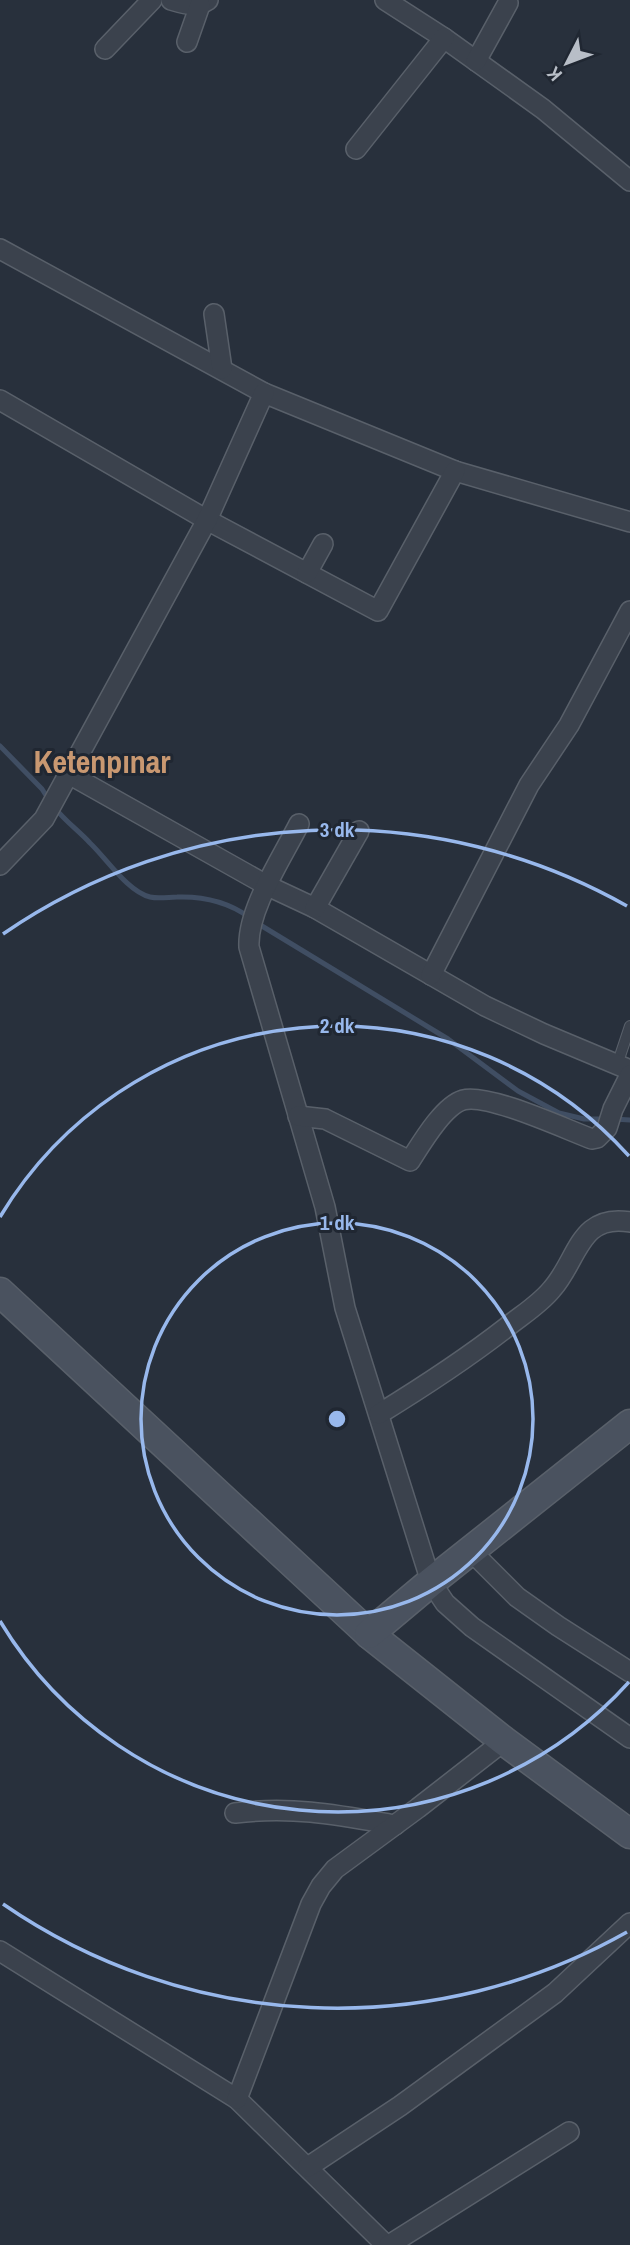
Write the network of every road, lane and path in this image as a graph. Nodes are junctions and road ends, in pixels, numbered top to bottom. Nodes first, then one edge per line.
1 (152, 0) edge
2 (172, 0) edge
3 (385, 0) edge
4 (204, 3) edge
5 (508, 3) dead end
6 (444, 38) junction
7 (187, 42) dead end
8 (105, 49) dead end
9 (476, 61) junction
10 (356, 149) dead end
11 (630, 181) edge
12 (0, 248) edge
13 (214, 314) dead end
14 (222, 369) junction
15 (264, 393) junction
16 (0, 400) edge
17 (455, 471) junction
18 (207, 520) junction
19 (630, 522) edge
20 (323, 544) dead end
21 (307, 573) junction
22 (630, 611) edge
23 (67, 773) junction
24 (299, 824) dead end
25 (359, 831) dead end
26 (0, 865) edge
27 (268, 886) junction
28 (315, 908) junction
29 (431, 975) junction
30 (630, 1026) edge
31 (626, 1070) edge
32 (298, 1116) junction
33 (630, 1222) edge
34 (0, 1292) edge
35 (379, 1414) junction
36 (629, 1425) edge
37 (471, 1550) junction
38 (431, 1582) junction
39 (369, 1634) junction
40 (630, 1672) edge
41 (626, 1729) edge
42 (504, 1741) junction
43 (235, 1813) dead end
44 (395, 1825) junction
45 (630, 1834) edge
46 (630, 1923) edge
47 (0, 1951) edge
48 (237, 2099) junction
49 (569, 2132) dead end
50 (308, 2167) junction
51 (387, 2245) edge

1 - 8 street
2 - 4 street
3 - 6 street
4 - 7 street
5 - 9 street
6 - 9 street
6 - 10 street
9 - 11 street
12 - 14 street
13 - 14 street
14 - 15 street
15 - 17 street
15 - 18 street
16 - 18 street
17 - 19 street
17 - 21 street
18 - 21 street
18 - 23 street
20 - 21 street
22 - 29 street
23 - 26 street
23 - 27 street
24 - 27 street
25 - 28 street
27 - 28 street
27 - 32 street
28 - 29 street
29 - 31 street
30 - 31 lane
31 - 32 street
32 - 35 street
33 - 35 street
34 - 39 street
35 - 38 street
36 - 37 street
37 - 38 street
37 - 40 street
38 - 39 street
38 - 41 street
39 - 42 street
42 - 44 street
42 - 45 street
43 - 44 street
44 - 48 street
46 - 50 street
47 - 48 street
48 - 50 street
49 - 51 street
50 - 51 street

